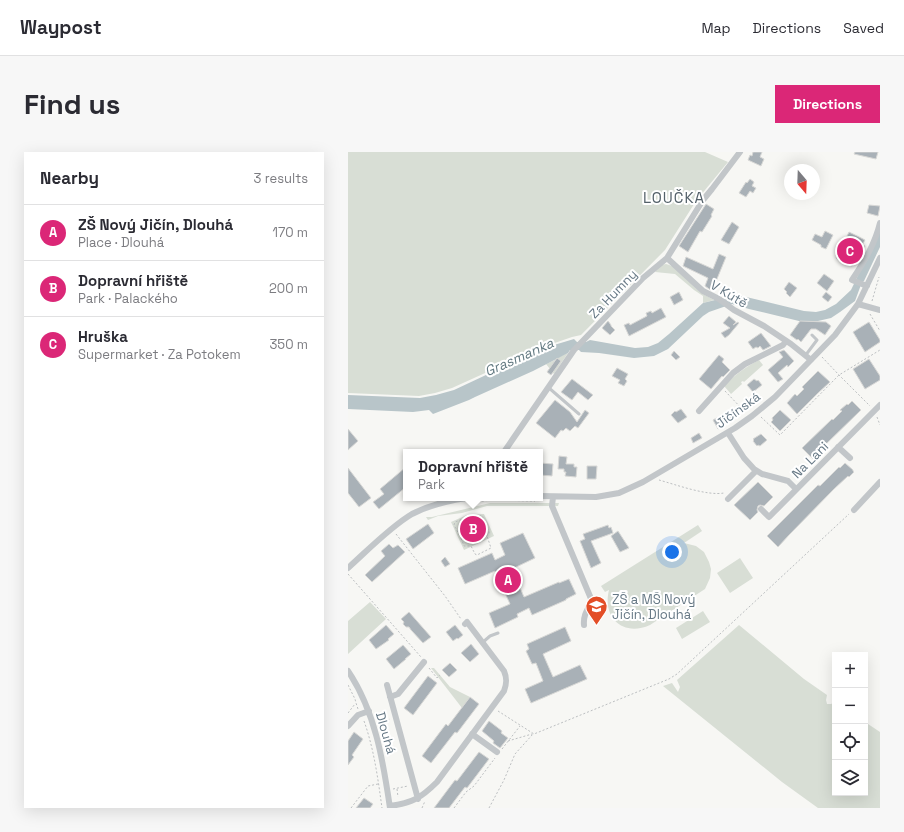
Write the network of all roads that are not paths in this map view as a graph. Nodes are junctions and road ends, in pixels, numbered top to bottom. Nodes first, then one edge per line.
1 (740, 152) edge
2 (880, 223) edge
3 (667, 258) junction
4 (880, 258) edge
5 (864, 285) junction
6 (858, 304) junction
7 (880, 310) edge
8 (812, 335) dead end
9 (786, 341) junction
10 (808, 358) junction
11 (549, 387) junction
12 (880, 404) edge
13 (699, 411) dead end
14 (579, 414) dead end
15 (728, 433) junction
16 (838, 447) junction
17 (506, 449) edge
18 (850, 458) dead end
19 (756, 471) junction
20 (880, 482) edge
21 (796, 489) junction
22 (553, 497) junction
23 (543, 499) edge
24 (728, 499) dead end
25 (460, 501) edge
26 (761, 509) dead end
27 (854, 510) road end
28 (348, 568) edge
29 (464, 624) road end
30 (584, 625) dead end
31 (498, 633) dead end
32 (482, 642) junction
33 (424, 662) road end
34 (348, 671) edge
35 (387, 685) dead end
36 (390, 697) junction
37 (369, 711) junction
38 (348, 726) edge
39 (472, 734) junction
40 (497, 752) dead end
41 (418, 799) junction
42 (390, 807) edge

1 - 3 street, Za Humny
2 - 5 street
3 - 9 street, V Kútě
3 - 11 street, Za Humny
4 - 5 street, Jičínská
5 - 6 street, Jičínská
6 - 7 street
6 - 10 street, Jičínská
8 - 10 lane
9 - 10 street, V Kútě
9 - 13 street
10 - 15 street, Jičínská
11 - 14 lane
11 - 17 street, Za Humny
12 - 16 street, Na Lani
15 - 19 street, Na Lani
15 - 22 street, Jičínská
16 - 18 street, Na Lani
16 - 21 street, Na Lani
19 - 21 street, Na Lani
19 - 24 street
20 - 27 street
21 - 26 street, Na Lani
22 - 23 street, Jičínská
22 - 30 street
25 - 28 street
29 - 32 street, Dlouhá
31 - 32 lane
32 - 39 street, Dlouhá
33 - 36 street, Dlouhá
34 - 37 street, Dlouhá
35 - 36 street, Dlouhá
36 - 41 street, Dlouhá
37 - 38 street
37 - 42 street, Dlouhá
39 - 40 street
39 - 41 street, Dlouhá
41 - 42 street, Dlouhá

